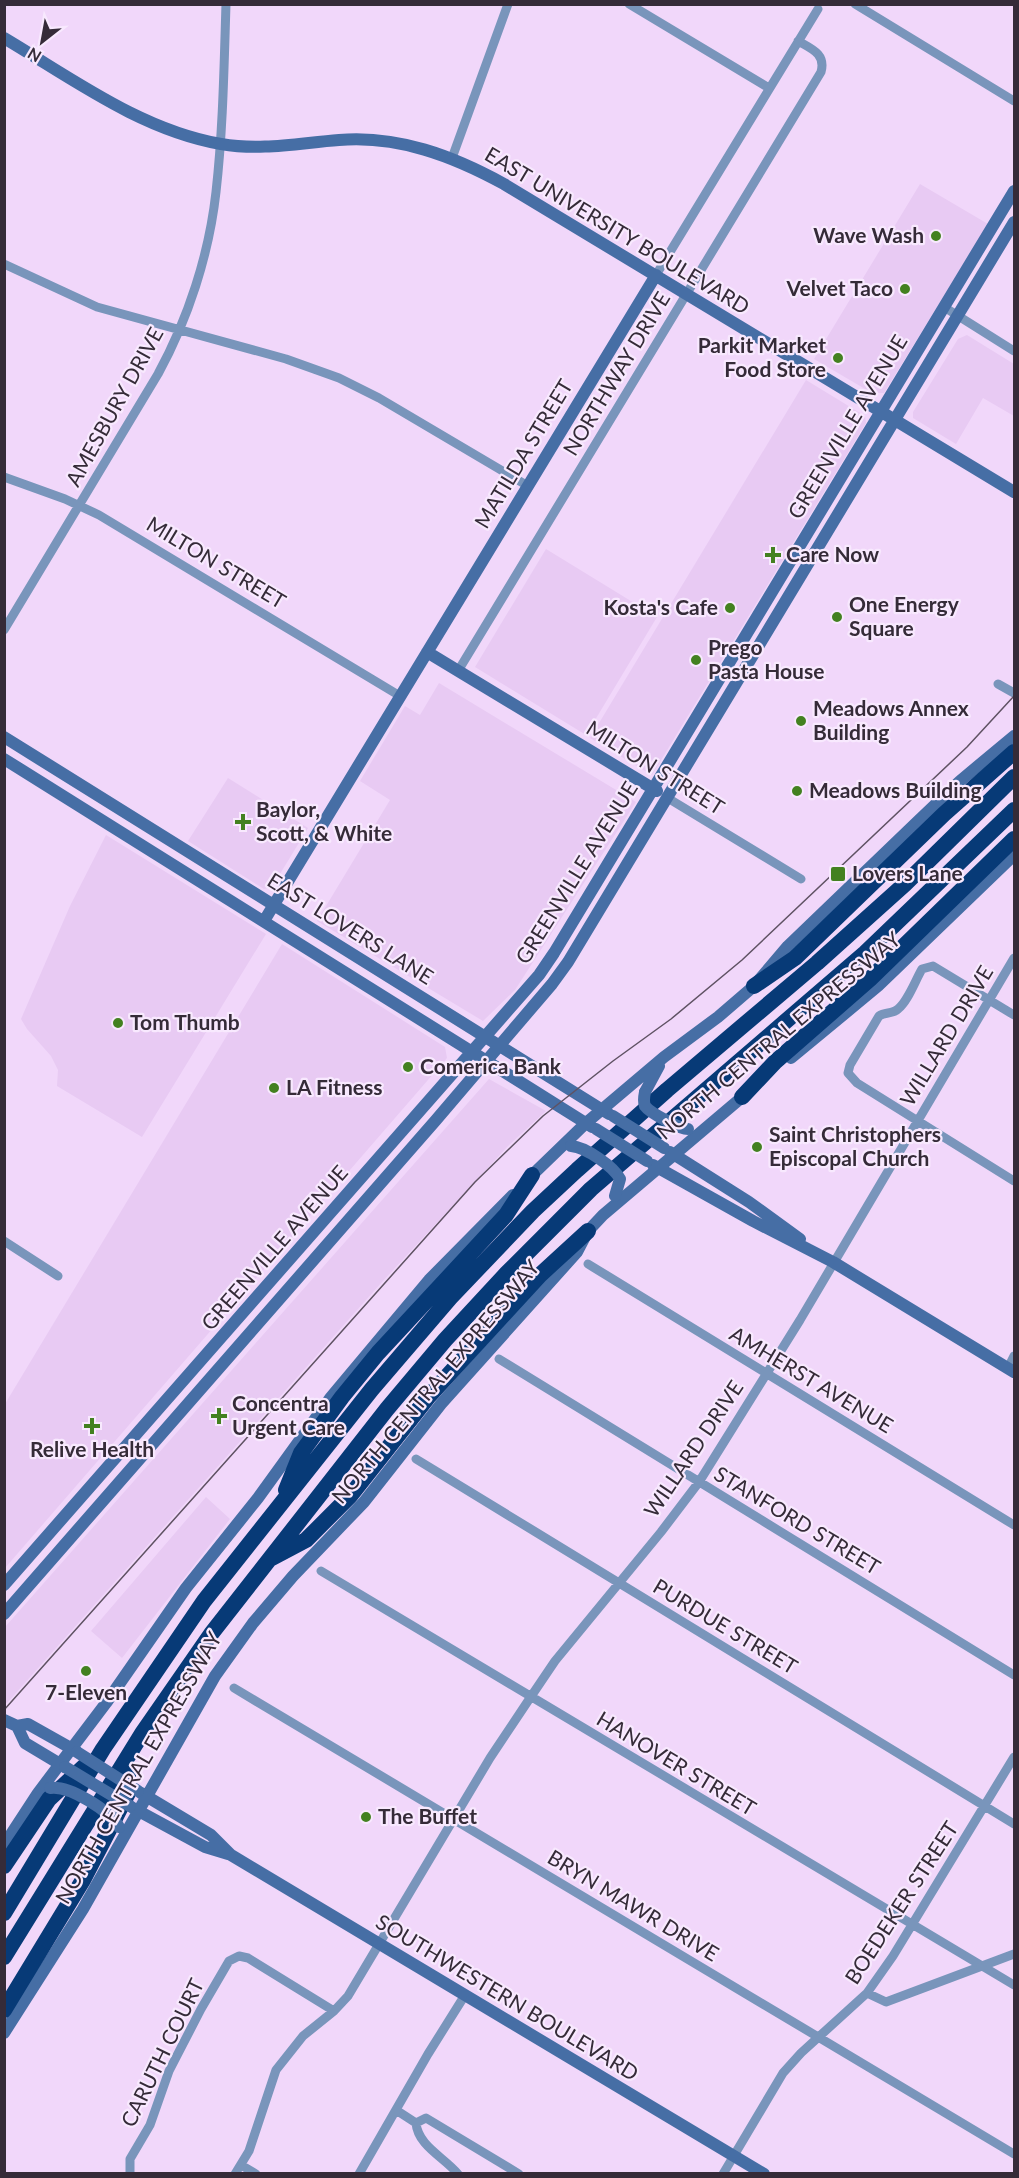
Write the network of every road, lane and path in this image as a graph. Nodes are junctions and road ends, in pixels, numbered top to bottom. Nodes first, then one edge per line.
1 (226, 4) edge
2 (508, 4) edge
3 (629, 4) edge
4 (855, 4) edge
5 (818, 9) dead end
6 (4, 38) edge
7 (798, 41) junction
8 (770, 88) junction
9 (1014, 101) edge
10 (219, 144) junction
11 (452, 158) junction
12 (1014, 191) edge
13 (1014, 222) edge
14 (4, 264) edge
15 (656, 275) junction
16 (687, 294) junction
17 (944, 307) junction
18 (958, 316) junction
19 (179, 330) junction
20 (1014, 351) edge
21 (880, 411) junction
22 (895, 420) junction
23 (4, 477) edge
24 (528, 486) junction
25 (1014, 492) edge
26 (81, 506) junction
27 (795, 552) junction
28 (810, 560) junction
29 (749, 627) junction
30 (4, 630) edge
31 (765, 636) junction
32 (427, 652) junction
33 (458, 671) junction
34 (998, 684) dead end
35 (1014, 693) edge
36 (400, 696) junction
37 (1014, 736) edge
38 (4, 737) edge
39 (1014, 752) edge
40 (4, 759) edge
41 (1014, 777) edge
42 (652, 788) junction
43 (666, 797) junction
44 (116, 807) junction
45 (1014, 810) edge
46 (107, 823) junction
47 (1014, 839) edge
48 (1014, 855) edge
49 (801, 879) dead end
50 (274, 905) junction
51 (264, 921) junction
52 (1014, 958) edge
53 (754, 986) junction
54 (989, 1000) junction
55 (1014, 1015) edge
56 (486, 1036) junction
57 (500, 1045) junction
58 (473, 1051) junction
59 (664, 1057) junction
60 (487, 1060) junction
61 (742, 1097) junction
62 (608, 1113) junction
63 (917, 1120) junction
64 (591, 1126) junction
65 (708, 1126) junction
66 (556, 1152) junction
67 (669, 1152) junction
68 (659, 1168) junction
69 (532, 1175) junction
70 (1014, 1181) edge
71 (613, 1202) junction
72 (588, 1231) junction
73 (4, 1241) edge
74 (833, 1263) junction
75 (588, 1264) dead end
76 (58, 1276) dead end
77 (1014, 1356) edge
78 (499, 1359) dead end
79 (1011, 1370) edge
80 (192, 1372) junction
81 (766, 1374) junction
82 (206, 1383) junction
83 (416, 1459) dead end
84 (102, 1474) junction
85 (699, 1482) junction
86 (115, 1485) junction
87 (279, 1507) junction
88 (1014, 1525) edge
89 (26, 1561) junction
90 (266, 1562) junction
91 (321, 1571) dead end
92 (40, 1573) junction
93 (619, 1583) junction
94 (4, 1586) edge
95 (4, 1614) edge
96 (1014, 1675) edge
97 (234, 1688) dead end
98 (530, 1698) junction
99 (4, 1720) edge
100 (17, 1726) junction
101 (104, 1749) junction
102 (74, 1750) junction
103 (129, 1755) junction
104 (1014, 1757) edge
105 (63, 1765) junction
106 (45, 1789) junction
107 (142, 1793) junction
108 (985, 1806) junction
109 (134, 1809) junction
110 (454, 1820) junction
111 (1014, 1824) edge
112 (121, 1832) junction
113 (4, 1845) edge
114 (231, 1855) junction
115 (4, 1866) edge
116 (4, 1913) edge
117 (913, 1925) junction
118 (379, 1944) junction
119 (1014, 1954) edge
120 (4, 1957) edge
121 (982, 1965) junction
122 (1014, 1985) edge
123 (867, 1993) junction
124 (465, 1995) junction
125 (4, 2010) edge
126 (334, 2011) junction
127 (4, 2033) edge
128 (818, 2037) junction
129 (396, 2110) junction
130 (416, 2123) junction
131 (1014, 2154) edge
132 (733, 2155) junction
133 (241, 2165) junction
134 (130, 2174) edge
135 (235, 2174) edge
136 (256, 2174) edge
137 (359, 2174) edge
138 (458, 2174) edge
139 (519, 2174) edge
140 (723, 2174) edge
141 (764, 2174) edge

1 - 10 street, AMESBURY DRIVE
2 - 11 street
3 - 8 street
4 - 9 street
5 - 7 street, MATILDA STREET
6 - 10 main road, EAST UNIVERSITY BOULEVARD
7 - 8 street, MATILDA STREET
7 - 16 street, NORTHWAY DRIVE
8 - 15 street, MATILDA STREET
10 - 11 main road, EAST UNIVERSITY BOULEVARD
10 - 19 street, AMESBURY DRIVE
11 - 15 main road, EAST UNIVERSITY BOULEVARD
12 - 17 main road, GREENVILLE AVENUE
13 - 18 main road, GREENVILLE AVENUE
14 - 19 street
15 - 16 main road, EAST UNIVERSITY BOULEVARD
15 - 24 main road, MATILDA STREET
16 - 21 main road, EAST UNIVERSITY BOULEVARD
16 - 33 street, NORTHWAY DRIVE
17 - 18 street
17 - 21 main road, GREENVILLE AVENUE
18 - 20 street
18 - 22 main road, GREENVILLE AVENUE
19 - 24 street
19 - 26 street, AMESBURY DRIVE
21 - 22 main road, EAST UNIVERSITY BOULEVARD
21 - 27 main road, GREENVILLE AVENUE
22 - 25 main road, EAST UNIVERSITY BOULEVARD
22 - 28 main road, GREENVILLE AVENUE
23 - 26 street, MILTON STREET
24 - 32 main road, MATILDA STREET
26 - 30 street, AMESBURY DRIVE
26 - 36 street, MILTON STREET
27 - 28 main road
27 - 29 main road, GREENVILLE AVENUE
28 - 31 main road, GREENVILLE AVENUE
29 - 31 main road
29 - 42 main road, GREENVILLE AVENUE
31 - 43 main road, GREENVILLE AVENUE
32 - 33 main road, MILTON STREET
32 - 36 main road, MATILDA STREET
33 - 42 main road, MILTON STREET
34 - 35 street
36 - 50 main road, MATILDA STREET
37 - 53 main road
38 - 44 main road, EAST LOVERS LANE
39 - 53 highway
40 - 46 main road, EAST LOVERS LANE
41 - 87 highway, NORTH CENTRAL EXPRESSWAY
42 - 43 main road, MILTON STREET
42 - 56 main road, GREENVILLE AVENUE
43 - 49 street, MILTON STREET
43 - 57 main road, GREENVILLE AVENUE
44 - 46 main road
44 - 50 main road, EAST LOVERS LANE
45 - 90 highway, NORTH CENTRAL EXPRESSWAY
46 - 51 main road, EAST LOVERS LANE
47 - 61 highway
48 - 61 main road, NORTH CENTRAL EXPRESSWAY
50 - 51 main road, MATILDA STREET
50 - 56 main road, EAST LOVERS LANE
51 - 58 main road, EAST LOVERS LANE
52 - 54 street, WILLARD DRIVE
53 - 59 main road
54 - 55 street
54 - 63 street, WILLARD DRIVE
54 - 63 street
56 - 57 main road, EAST LOVERS LANE
56 - 58 main road, GREENVILLE AVENUE
57 - 60 main road, GREENVILLE AVENUE
57 - 62 main road, EAST LOVERS LANE
58 - 60 main road, EAST LOVERS LANE
58 - 80 main road, GREENVILLE AVENUE
59 - 62 main road
59 - 65 main road, bridge
60 - 64 main road, EAST LOVERS LANE
60 - 82 main road, GREENVILLE AVENUE
61 - 65 main road, NORTH CENTRAL EXPRESSWAY
62 - 64 main road
62 - 67 main road, EAST LOVERS LANE, bridge
63 - 70 street
63 - 74 street, WILLARD DRIVE
64 - 66 main road
64 - 68 main road, EAST LOVERS LANE, bridge
65 - 67 main road, NORTH CENTRAL EXPRESSWAY
66 - 69 main road
66 - 71 main road, bridge
67 - 68 main road, NORTH CENTRAL EXPRESSWAY
67 - 74 main road
68 - 71 main road, NORTH CENTRAL EXPRESSWAY
68 - 74 main road
69 - 87 highway
69 - 102 main road
71 - 72 main road, NORTH CENTRAL EXPRESSWAY
72 - 90 highway
72 - 107 main road, NORTH CENTRAL EXPRESSWAY
73 - 76 street
74 - 79 main road
74 - 81 street, WILLARD DRIVE
75 - 81 street, AMHERST AVENUE
77 - 79 street
78 - 85 street, STANFORD STREET
80 - 82 main road
80 - 84 main road, GREENVILLE AVENUE
81 - 85 street, WILLARD DRIVE
81 - 88 street, AMHERST AVENUE
82 - 86 main road, GREENVILLE AVENUE
83 - 93 street, PURDUE STREET
84 - 86 main road
84 - 89 main road, GREENVILLE AVENUE
85 - 93 street, WILLARD DRIVE
85 - 96 street, STANFORD STREET
86 - 92 main road, GREENVILLE AVENUE
87 - 101 highway, NORTH CENTRAL EXPRESSWAY
89 - 92 main road
89 - 94 main road, GREENVILLE AVENUE
90 - 103 highway, NORTH CENTRAL EXPRESSWAY
91 - 98 street, HANOVER STREET
92 - 95 main road, GREENVILLE AVENUE
93 - 98 street, WILLARD DRIVE
93 - 108 street, PURDUE STREET
97 - 110 street, BRYN MAWR DRIVE
98 - 110 street, WILLARD DRIVE
98 - 117 street, HANOVER STREET
99 - 100 main road, SOUTHWESTERN BOULEVARD
100 - 102 main road, SOUTHWESTERN BOULEVARD
100 - 105 main road, SOUTHWESTERN BOULEVARD
101 - 115 highway
101 - 116 highway, NORTH CENTRAL EXPRESSWAY
102 - 105 main road
102 - 107 main road, SOUTHWESTERN BOULEVARD, bridge
103 - 120 highway, NORTH CENTRAL EXPRESSWAY
103 - 125 highway
104 - 108 street, BOEDEKER STREET
105 - 106 main road
105 - 109 main road, SOUTHWESTERN BOULEVARD, bridge
106 - 112 main road, bridge
106 - 113 main road
107 - 109 main road, NORTH CENTRAL EXPRESSWAY
107 - 114 main road, SOUTHWESTERN BOULEVARD
108 - 111 street, PURDUE STREET
108 - 117 street, BOEDEKER STREET
109 - 112 main road, NORTH CENTRAL EXPRESSWAY
109 - 114 main road, SOUTHWESTERN BOULEVARD
110 - 118 street, WILLARD DRIVE
110 - 128 street, BRYN MAWR DRIVE
112 - 127 main road, NORTH CENTRAL EXPRESSWAY
114 - 118 main road, SOUTHWESTERN BOULEVARD
117 - 121 street, HANOVER STREET
117 - 123 street, BOEDEKER STREET
118 - 124 main road, SOUTHWESTERN BOULEVARD
118 - 126 street
119 - 121 street
121 - 122 street, HANOVER STREET
121 - 123 street
123 - 128 street, BOEDEKER STREET
124 - 129 street
124 - 132 main road, SOUTHWESTERN BOULEVARD
126 - 133 street
126 - 134 street, CARUTH COURT
128 - 131 street, BRYN MAWR DRIVE
128 - 132 street, BOEDEKER STREET
129 - 130 street
129 - 137 street
130 - 138 street
130 - 139 street
132 - 140 street, BOEDEKER STREET
132 - 141 main road, SOUTHWESTERN BOULEVARD
133 - 135 street
133 - 136 street

